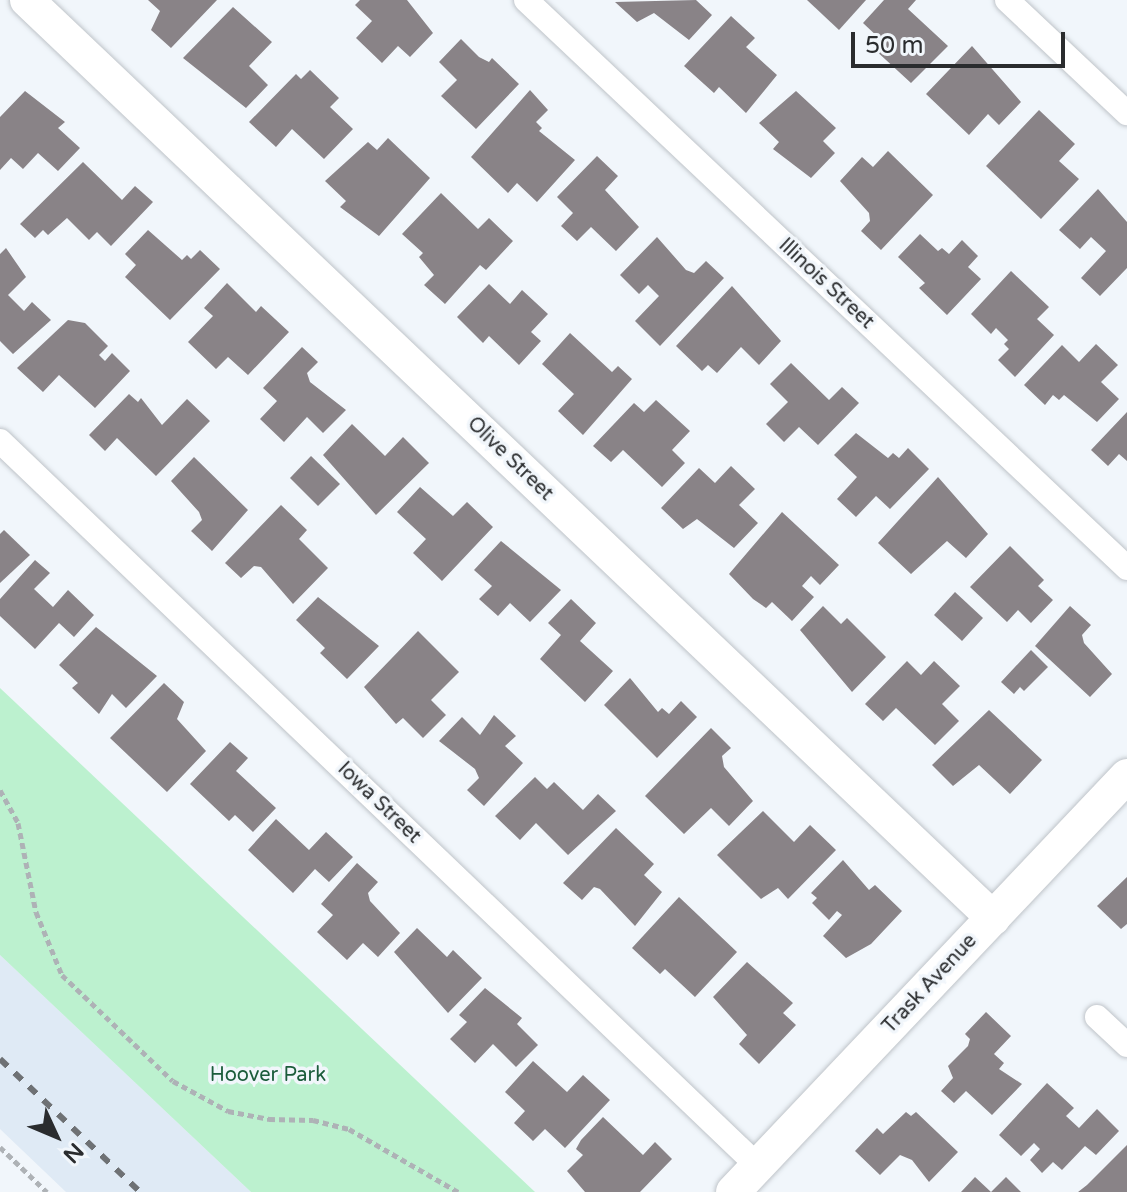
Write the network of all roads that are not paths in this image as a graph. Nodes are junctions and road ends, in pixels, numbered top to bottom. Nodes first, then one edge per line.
1 (27, 0) edge
2 (526, 0) edge
3 (1007, 0) edge
4 (1127, 113) edge
5 (0, 441) edge
6 (1127, 568) edge
7 (1127, 776) edge
8 (993, 918) junction
9 (1097, 1017) dead end
10 (1127, 1045) edge
11 (758, 1166) junction
12 (733, 1192) edge

1 - 8 street, Olive Street
2 - 6 street, Illinois Street
3 - 4 street
5 - 11 street, Iowa Street
7 - 8 street, Trask Avenue
8 - 11 street, Trask Avenue
9 - 10 street
11 - 12 street, Trask Avenue

